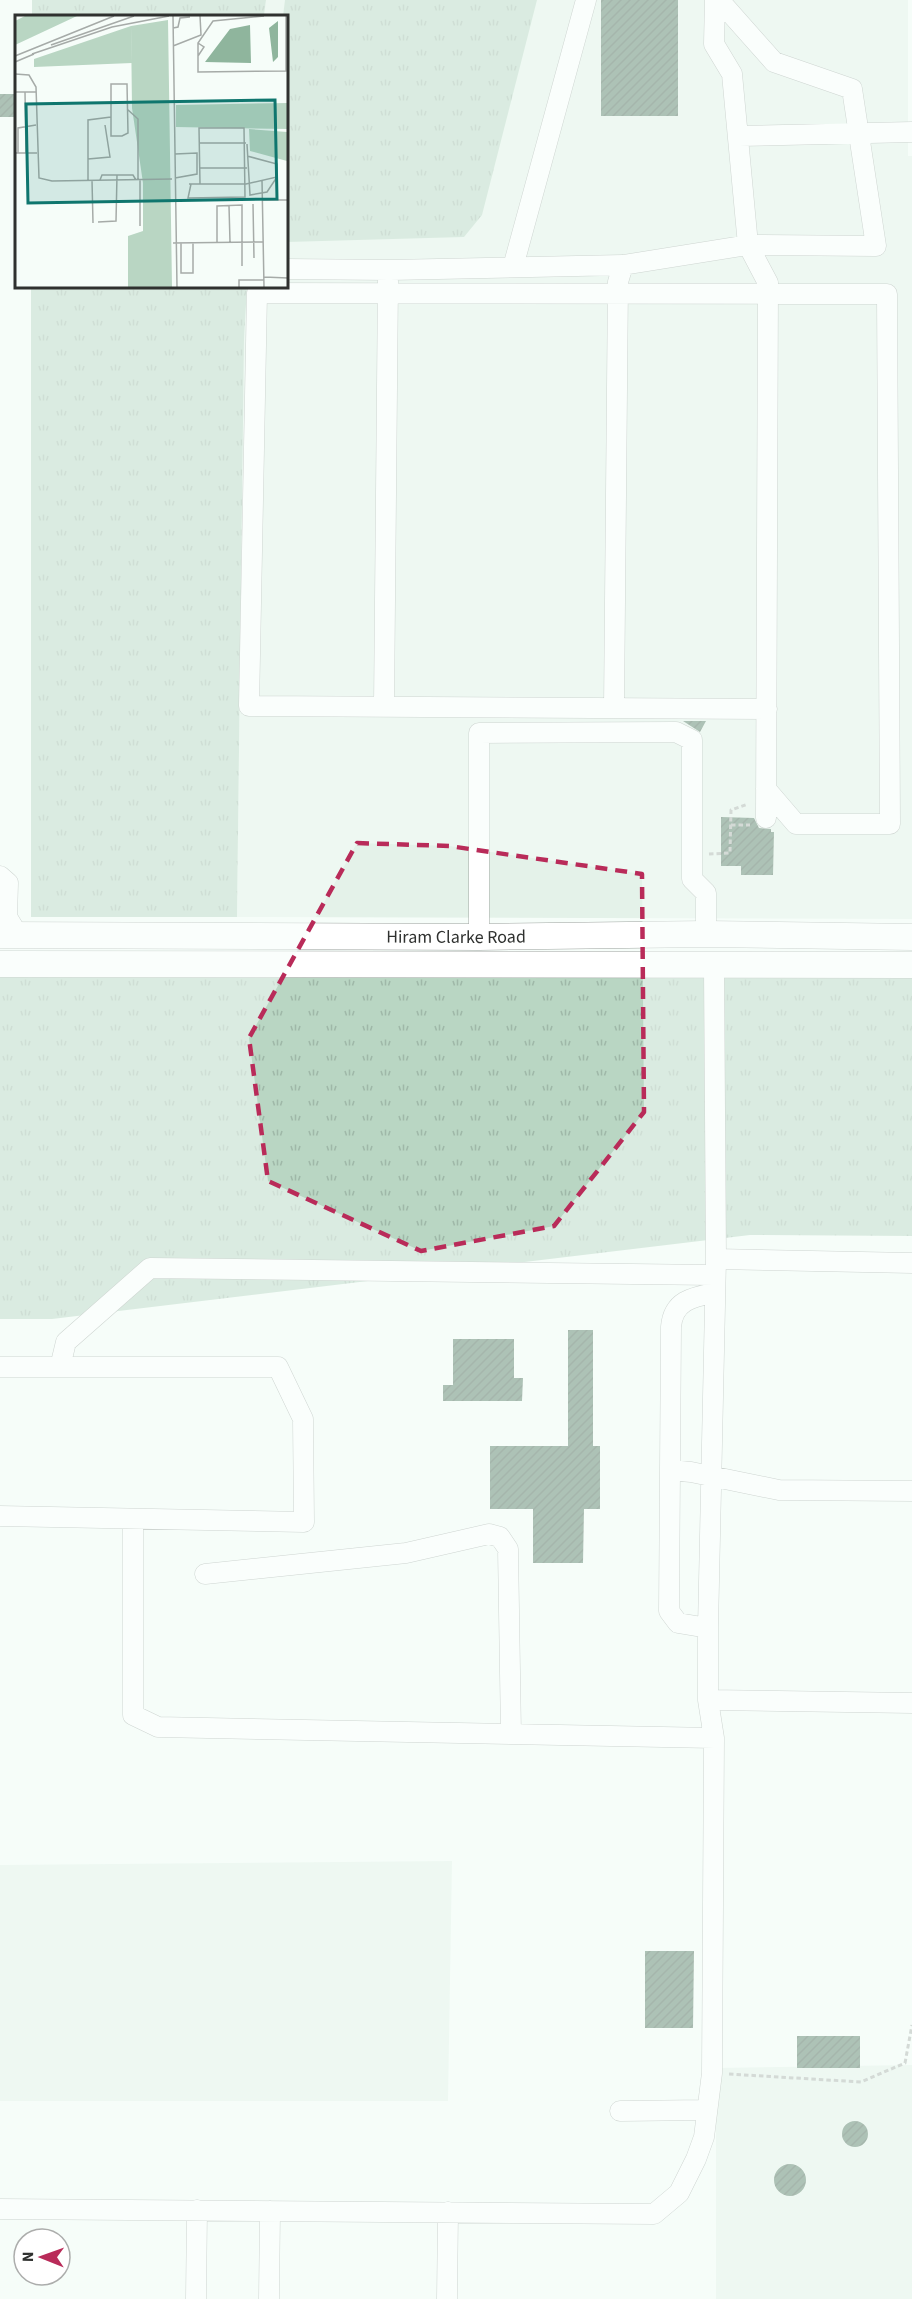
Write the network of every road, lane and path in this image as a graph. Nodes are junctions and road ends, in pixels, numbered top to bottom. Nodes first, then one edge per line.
1 (586, 0) edge
2 (715, 0) edge
3 (719, 0) edge
4 (912, 132) edge
5 (859, 134) junction
6 (739, 136) junction
7 (748, 245) junction
8 (623, 266) junction
9 (513, 267) junction
10 (288, 269) edge
11 (390, 270) junction
12 (388, 293) junction
13 (618, 294) junction
14 (768, 294) junction
15 (384, 707) junction
16 (614, 708) junction
17 (766, 709) junction
18 (766, 793) junction
19 (766, 818) dead end
20 (692, 854) junction
21 (0, 876) edge
22 (706, 934) junction
23 (9, 935) edge
24 (251, 935) junction
25 (479, 937) junction
26 (912, 937) edge
27 (9, 964) edge
28 (251, 964) junction
29 (483, 965) junction
30 (912, 965) edge
31 (714, 966) junction
32 (912, 1263) edge
33 (715, 1276) junction
34 (0, 1367) edge
35 (60, 1367) junction
36 (670, 1470) junction
37 (711, 1477) junction
38 (912, 1491) edge
39 (0, 1516) edge
40 (133, 1519) junction
41 (205, 1574) dead end
42 (708, 1628) junction
43 (708, 1700) junction
44 (912, 1703) edge
45 (511, 1734) junction
46 (714, 1738) junction
47 (912, 2025) edge
48 (712, 2073) junction
49 (706, 2110) junction
50 (620, 2111) dead end
51 (0, 2209) edge
52 (197, 2210) junction
53 (270, 2211) junction
54 (448, 2212) junction
55 (196, 2299) edge
56 (269, 2299) edge
57 (447, 2299) edge

1 - 9 lane
2 - 6 lane
3 - 5 lane
4 - 5 lane
5 - 6 lane
5 - 7 lane
6 - 7 lane
7 - 8 lane
7 - 14 lane
8 - 9 lane
8 - 13 lane
9 - 11 lane
10 - 11 lane
11 - 12 lane
12 - 13 lane
12 - 15 lane
12 - 15 lane
13 - 14 lane
13 - 16 lane
14 - 17 lane
14 - 18 lane
15 - 16 lane
16 - 17 lane
17 - 18 lane
18 - 19 lane
18 - 20 path
20 - 22 lane
20 - 25 lane
21 - 23 lane
22 - 25 main road, Hiram Clarke Road
22 - 26 main road, Hiram Clarke Road
22 - 31 main road
23 - 24 main road, Hiram Clarke Road
23 - 27 main road
24 - 25 main road, Hiram Clarke Road
24 - 28 main road
25 - 29 main road
27 - 28 main road, Hiram Clarke Road
28 - 29 main road, Hiram Clarke Road
29 - 31 main road, Hiram Clarke Road
30 - 31 main road, Hiram Clarke Road
31 - 33 lane
32 - 33 lane
33 - 35 lane
33 - 36 lane
33 - 37 lane
34 - 35 lane
35 - 40 lane
36 - 37 lane
36 - 42 lane
37 - 38 lane
37 - 42 lane
39 - 40 lane
40 - 45 lane
41 - 45 lane
42 - 43 lane
43 - 44 lane
43 - 46 lane
45 - 46 lane
46 - 48 lane
47 - 48 path
48 - 49 lane
49 - 50 lane
49 - 54 lane
51 - 52 lane
52 - 53 lane
52 - 55 lane
53 - 54 lane
53 - 56 lane
54 - 57 lane

